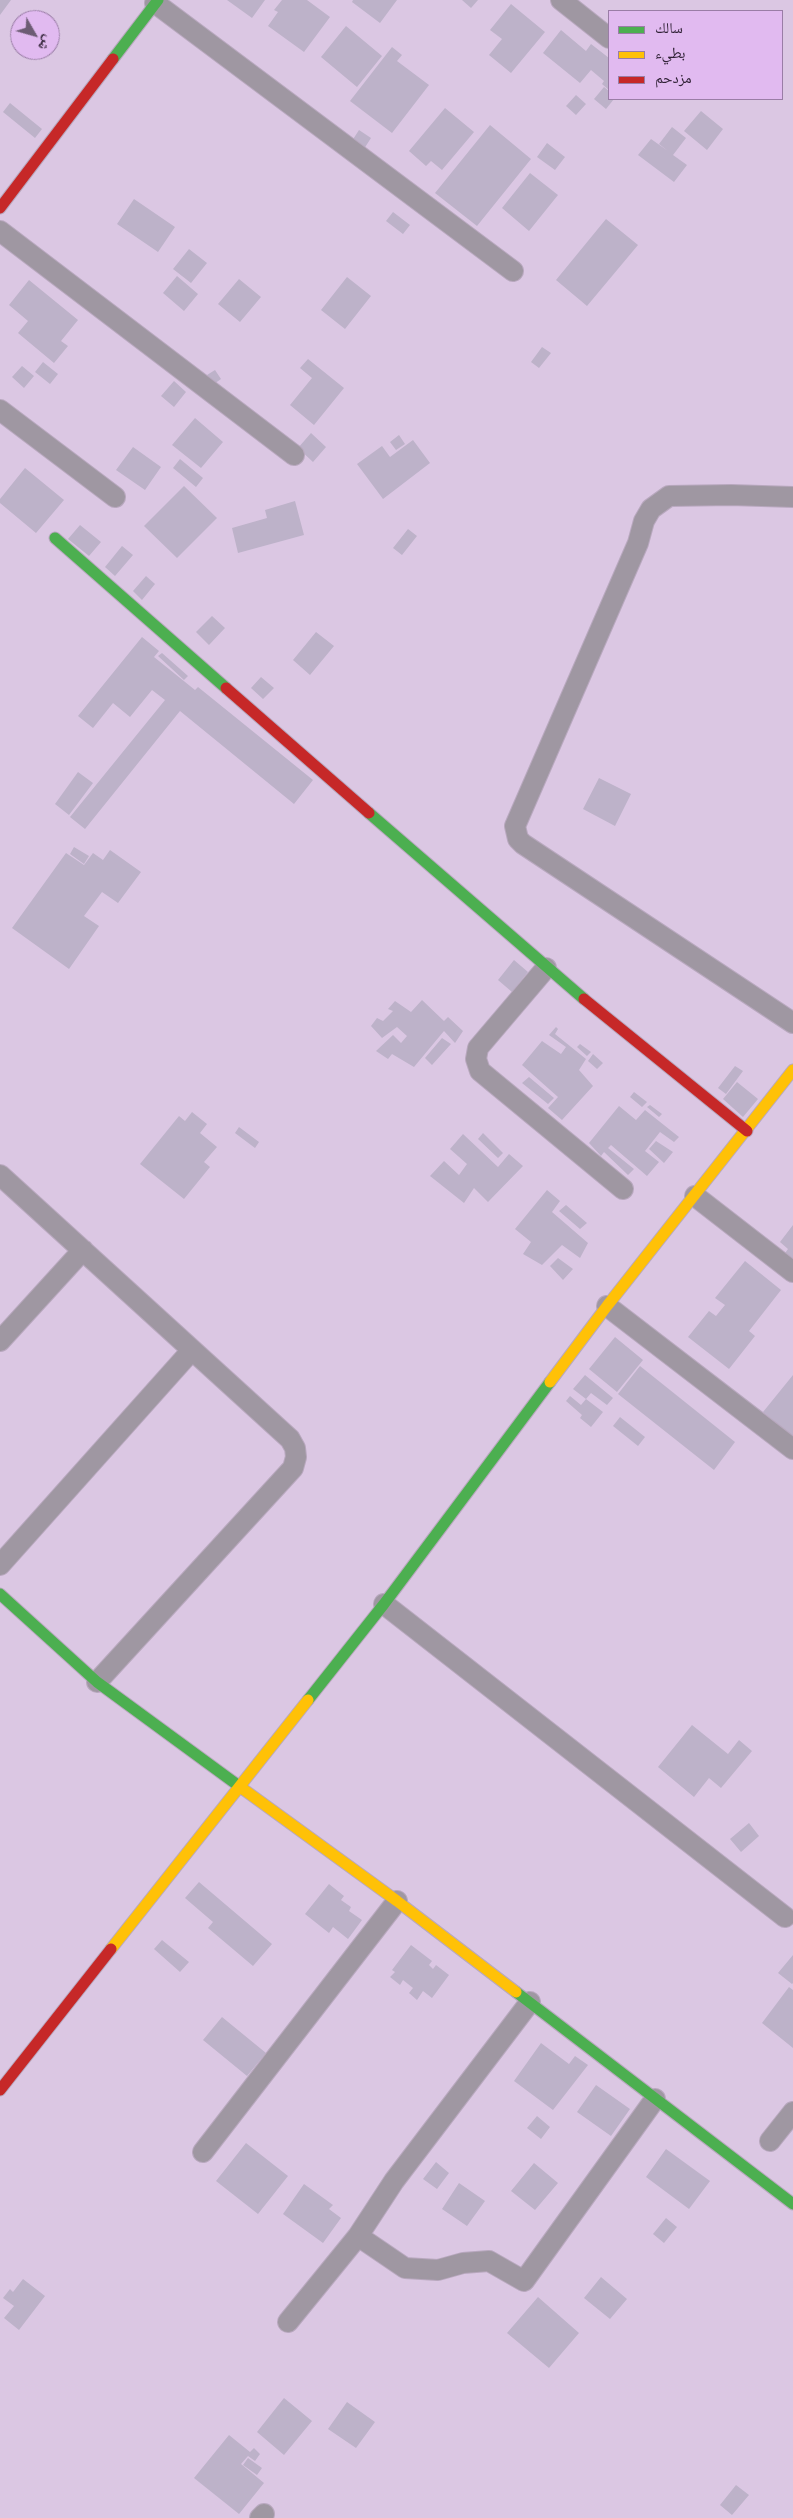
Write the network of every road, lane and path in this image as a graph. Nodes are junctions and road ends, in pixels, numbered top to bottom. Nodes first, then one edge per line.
1 (561, 0) edge
2 (157, 2) edge
3 (608, 37) edge
4 (0, 208) edge
5 (0, 231) edge
6 (513, 271) dead end
7 (0, 410) edge
8 (294, 455) dead end
9 (793, 497) edge
10 (115, 498) dead end
11 (55, 538) dead end
12 (546, 968) junction
13 (793, 1023) edge
14 (793, 1070) edge
15 (747, 1130) junction
16 (0, 1175) edge
17 (623, 1189) dead end
18 (695, 1196) junction
19 (82, 1250) junction
20 (793, 1272) edge
21 (607, 1306) junction
22 (0, 1341) edge
23 (192, 1350) junction
24 (793, 1449) edge
25 (0, 1565) edge
26 (0, 1594) edge
27 (384, 1604) junction
28 (97, 1682) junction
29 (239, 1787) junction
30 (397, 1901) junction
31 (785, 1917) dead end
32 (530, 2002) junction
33 (0, 2090) edge
34 (654, 2099) junction
35 (793, 2112) edge
36 (770, 2141) dead end
37 (203, 2152) dead end
38 (793, 2204) edge
39 (358, 2236) junction
40 (288, 2322) dead end

1 - 3 street
2 - 4 street
2 - 6 street
5 - 8 street
7 - 10 street
9 - 13 street
11 - 12 street
12 - 15 street
12 - 17 street
14 - 15 street
15 - 18 street
16 - 19 street
18 - 20 street
18 - 21 street
19 - 22 street
19 - 23 street
21 - 24 street
21 - 27 street
23 - 25 street
23 - 28 street
26 - 28 street
27 - 29 street
27 - 31 street
28 - 29 street
29 - 30 street
29 - 33 street
30 - 32 street
30 - 37 street
32 - 34 street
32 - 39 street
34 - 38 street
34 - 39 street
35 - 36 street
39 - 40 street

